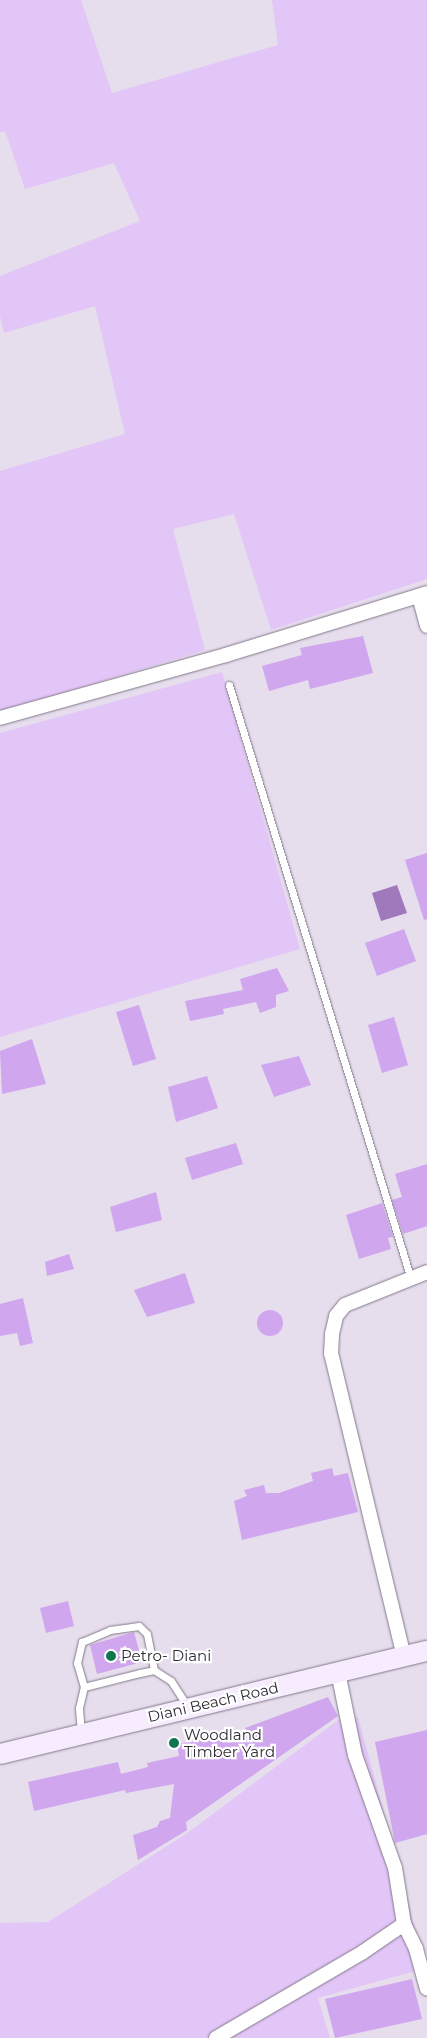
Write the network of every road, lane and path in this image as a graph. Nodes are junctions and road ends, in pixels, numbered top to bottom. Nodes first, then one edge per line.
1 (423, 595) edge
2 (427, 626) edge
3 (229, 684) dead end
4 (0, 718) edge
5 (427, 1272) edge
6 (410, 1276) junction
7 (427, 1651) edge
8 (404, 1657) junction
9 (154, 1670) junction
10 (338, 1672) junction
11 (84, 1687) junction
12 (188, 1708) junction
13 (82, 1734) junction
14 (0, 1754) edge
15 (404, 1924) junction
16 (422, 1947) edge
17 (427, 1989) edge
18 (216, 2038) edge

1 - 2 street
1 - 4 street
3 - 6 lane
5 - 6 street
6 - 8 street
7 - 8 main road, Diani Beach Road
8 - 10 main road, Diani Beach Road
9 - 11 lane
9 - 11 lane
9 - 12 lane
10 - 12 main road, Diani Beach Road
10 - 15 street
11 - 13 lane
12 - 13 main road, Diani Beach Road
13 - 14 main road, Diani Beach Road
15 - 16 street
15 - 18 street
16 - 17 street

